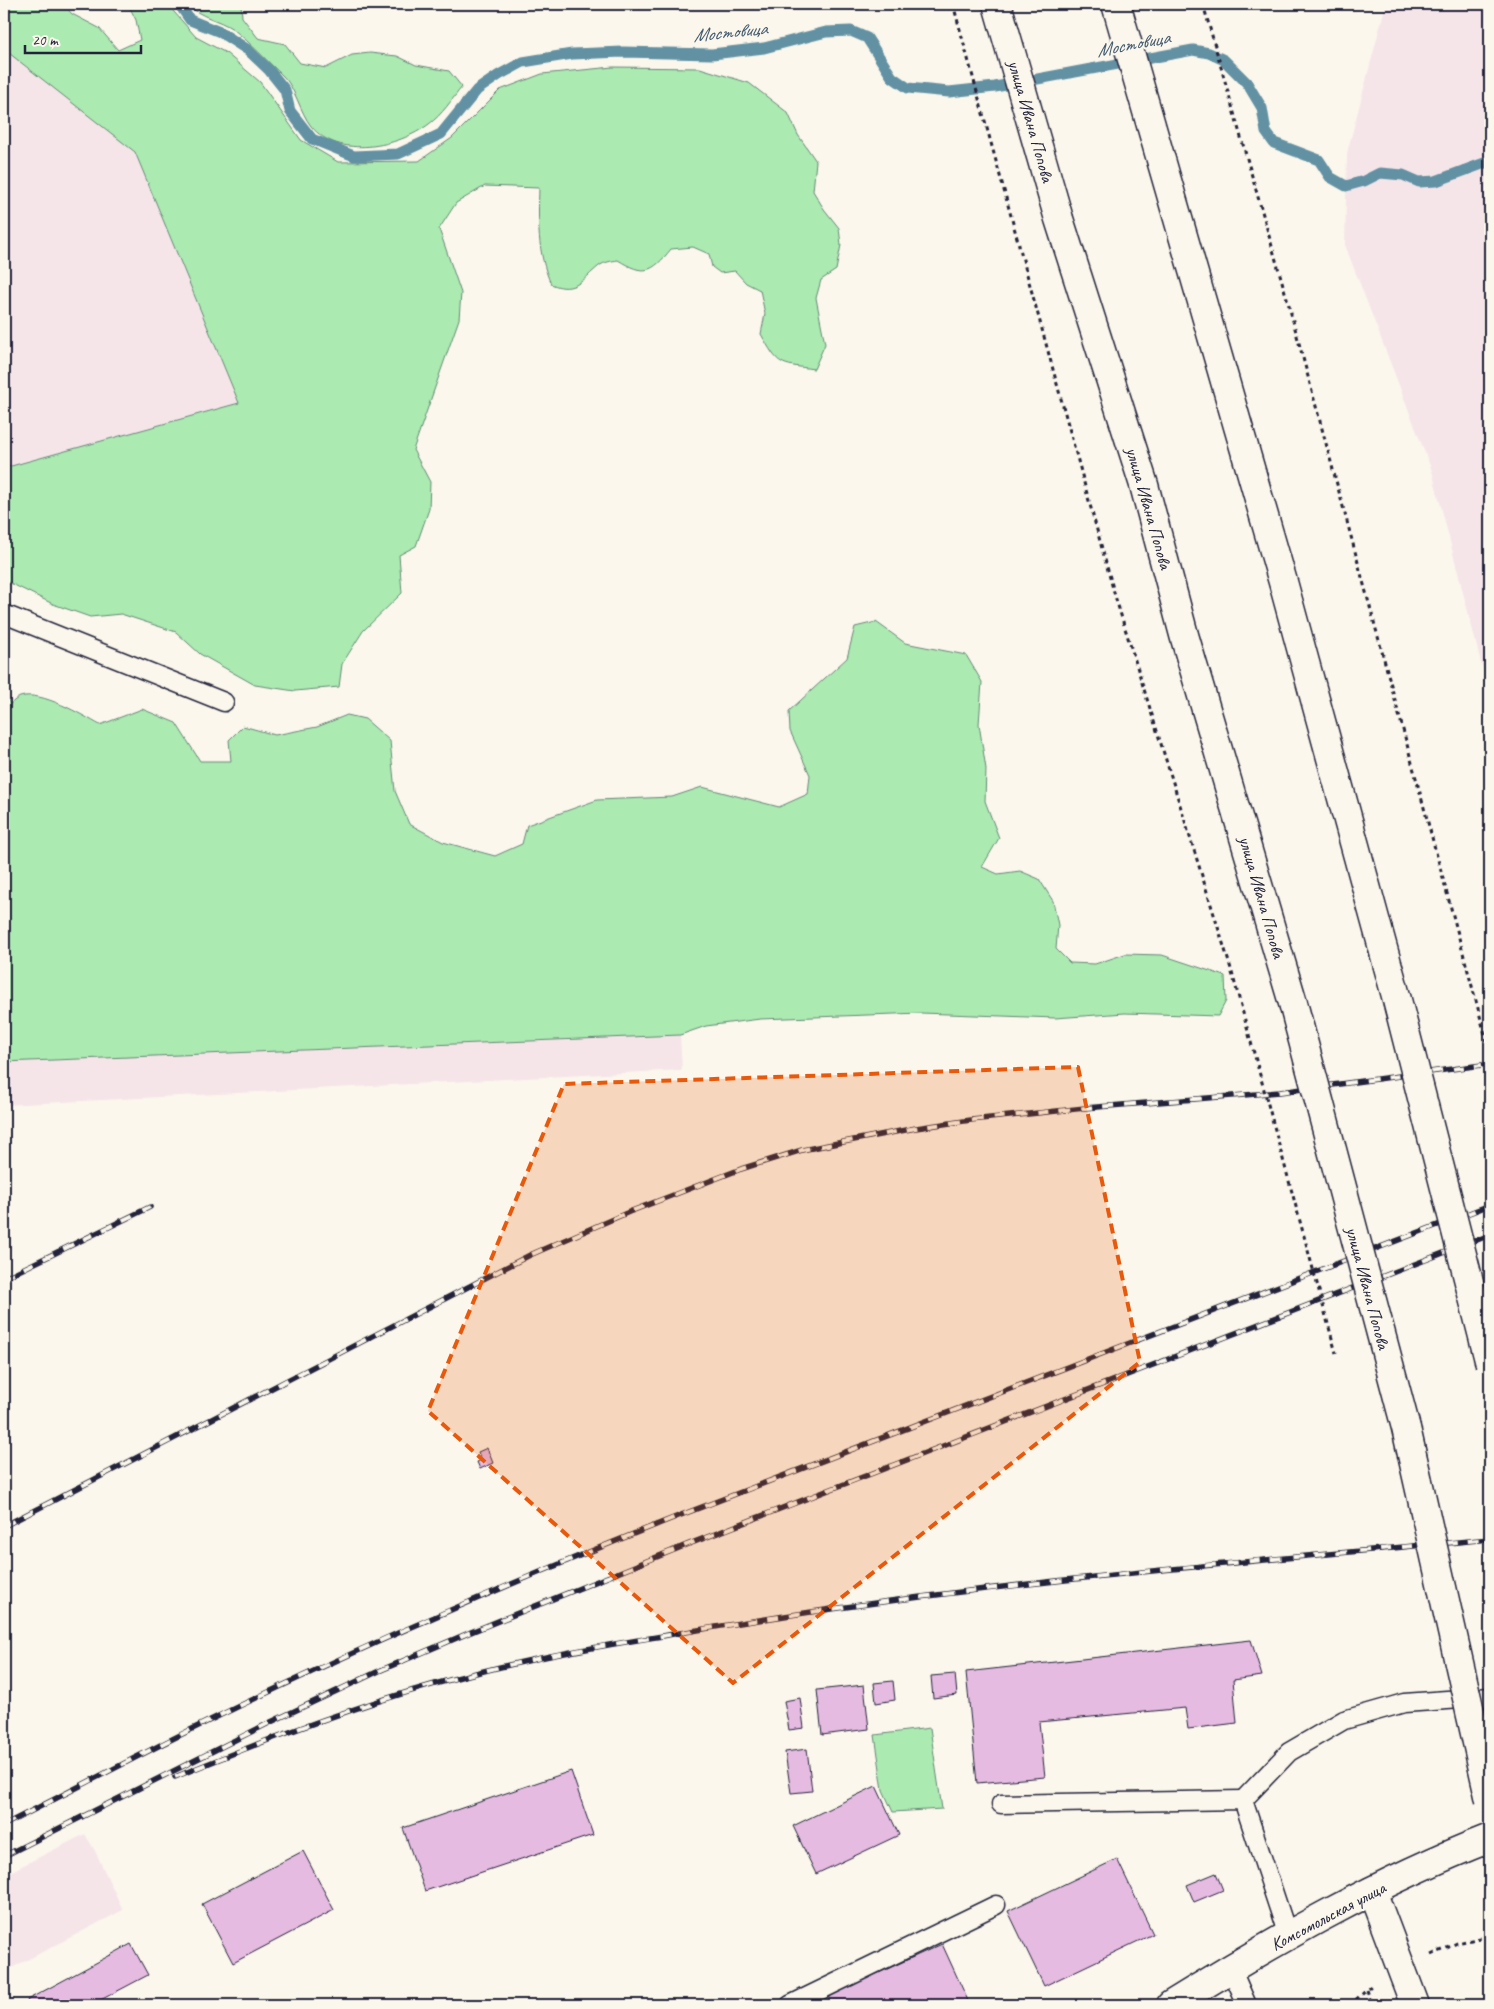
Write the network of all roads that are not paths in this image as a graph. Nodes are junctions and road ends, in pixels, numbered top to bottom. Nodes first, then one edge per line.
1 (997, 4) edge
2 (1116, 4) edge
3 (4, 614) edge
4 (224, 702) dead end
5 (1490, 1364) edge
6 (1490, 1697) edge
7 (1243, 1800) junction
8 (1490, 1800) edge
9 (1001, 1804) dead end
10 (1490, 1838) edge
11 (1372, 1891) junction
12 (996, 1905) dead end
13 (1288, 1936) junction
14 (1231, 1968) junction
15 (790, 2005) edge
16 (1170, 2005) edge
17 (1247, 2005) edge
18 (1415, 2005) edge

1 - 8 main road, улица Ивана Попова, bridge
2 - 5 main road, bridge
3 - 4 lane
6 - 7 lane
7 - 9 lane
7 - 13 lane
10 - 11 main road, Комсомольская улица
11 - 13 main road, Комсомольская улица
11 - 18 main road
12 - 15 lane
13 - 14 main road, Комсомольская улица
14 - 16 main road, Комсомольская улица
14 - 17 lane

